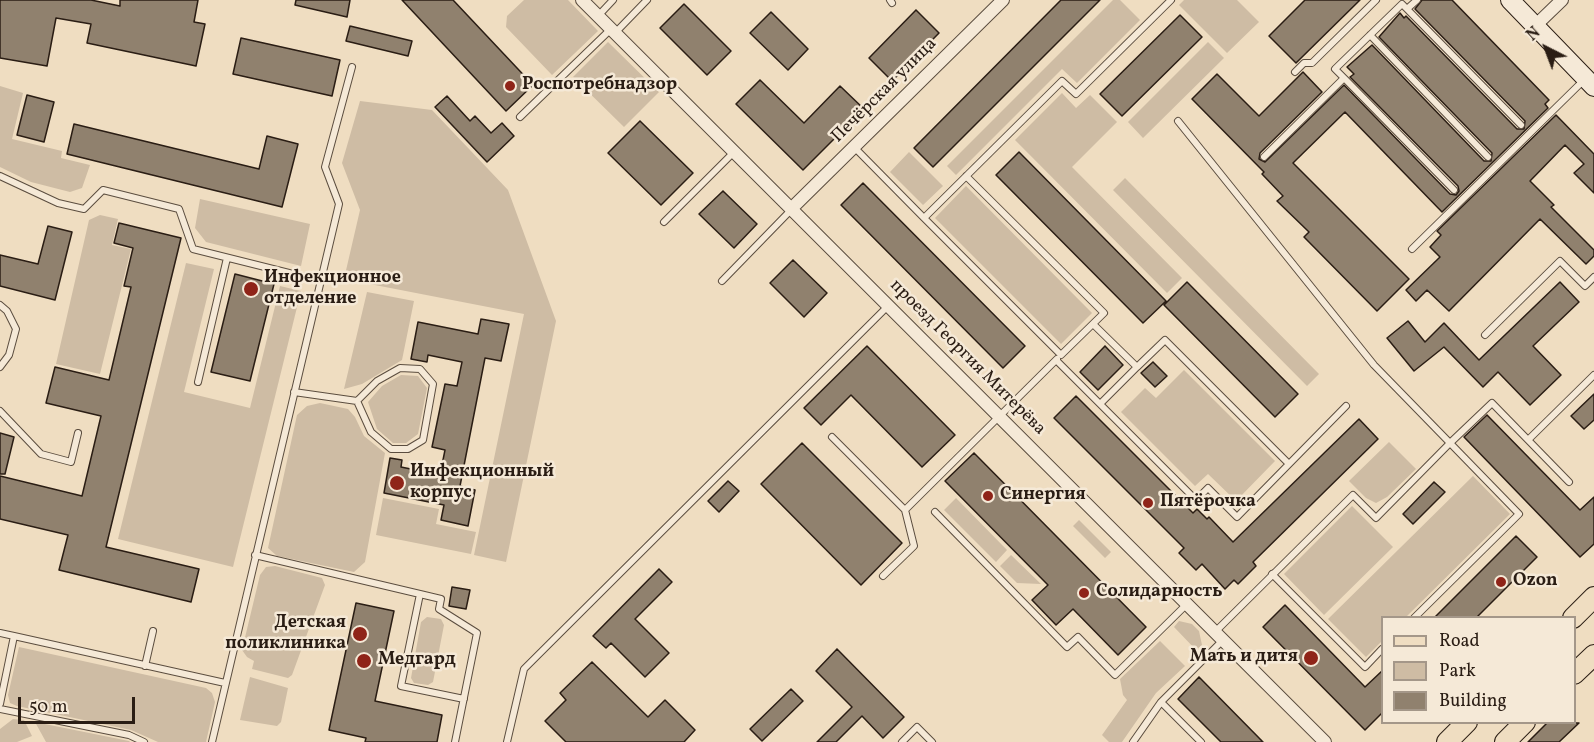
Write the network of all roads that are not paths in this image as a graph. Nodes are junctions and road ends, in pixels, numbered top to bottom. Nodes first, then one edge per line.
1 (582, 0) edge
2 (613, 0) edge
3 (647, 0) edge
4 (1003, 0) edge
5 (1171, 0) edge
6 (1376, 0) edge
7 (1417, 0) edge
8 (1510, 0) edge
9 (1562, 0) edge
10 (1407, 9) junction
11 (598, 16) junction
12 (1535, 26) junction
13 (613, 31) junction
14 (1370, 35) junction
15 (352, 67) dead end
16 (1295, 72) dead end
17 (1344, 78) junction
18 (1590, 83) edge
19 (520, 117) dead end
20 (1178, 121) dead end
21 (1521, 125) dead end
22 (854, 147) junction
23 (735, 151) junction
24 (1264, 157) dead end
25 (1488, 157) dead end
26 (0, 176) edge
27 (966, 176) junction
28 (1454, 190) dead end
29 (792, 208) junction
30 (924, 218) junction
31 (664, 222) dead end
32 (1412, 249) dead end
33 (227, 258) junction
34 (1594, 278) edge
35 (321, 281) junction
36 (722, 281) dead end
37 (0, 305) edge
38 (889, 305) junction
39 (1093, 324) junction
40 (1485, 334) dead end
41 (1061, 355) junction
42 (1056, 360) junction
43 (0, 367) edge
44 (1137, 368) junction
45 (1594, 375) edge
46 (198, 382) dead end
47 (294, 392) junction
48 (357, 401) junction
49 (1100, 404) junction
50 (1347, 406) dead end
51 (0, 411) edge
52 (1000, 416) junction
53 (78, 433) dead end
54 (832, 437) dead end
55 (1528, 440) junction
56 (1450, 443) junction
57 (1289, 464) junction
58 (1569, 482) dead end
59 (904, 510) junction
60 (935, 512) dead end
61 (255, 555) junction
62 (1272, 574) junction
63 (883, 576) dead end
64 (420, 594) junction
65 (1594, 597) edge
66 (1187, 604) junction
67 (1416, 616) edge
68 (1575, 616) edge
69 (153, 631) dead end
70 (0, 633) edge
71 (14, 636) junction
72 (1219, 636) junction
73 (1381, 651) edge
74 (1594, 654) edge
75 (146, 666) junction
76 (1576, 673) edge
77 (225, 684) junction
78 (464, 699) junction
79 (1161, 702) junction
80 (0, 706) edge
81 (1466, 724) edge
82 (1524, 724) edge
83 (144, 742) edge
84 (213, 742) edge
85 (455, 742) edge
86 (507, 742) edge
87 (902, 742) edge
88 (933, 742) edge
89 (1133, 742) edge
90 (1201, 742) edge
91 (1325, 742) edge
92 (1447, 742) edge
93 (1505, 742) edge

1 - 11 street, проезд Георгия Митерёва
2 - 11 lane
3 - 13 lane
4 - 22 street, Печёрская улица
5 - 27 lane
6 - 16 lane
7 - 10 lane
8 - 12 main road
9 - 12 street
10 - 14 lane
10 - 21 lane
11 - 13 street, проезд Георгия Митерёва
12 - 18 main road
13 - 19 lane
13 - 23 street, проезд Георгия Митерёва
14 - 17 lane
14 - 25 lane
15 - 35 lane
17 - 24 lane
17 - 28 lane
18 - 32 lane
20 - 56 lane
22 - 29 street, Печёрская улица
22 - 30 lane
23 - 29 street, проезд Георгия Митерёва
23 - 31 lane
26 - 33 lane
27 - 30 lane
27 - 39 lane
29 - 36 lane
29 - 38 street, проезд Георгия Митерёва
30 - 41 lane
33 - 35 lane
33 - 46 lane
34 - 40 lane
35 - 47 lane
37 - 43 lane
38 - 52 street, проезд Георгия Митерёва
38 - 86 lane
39 - 41 lane
39 - 44 lane
41 - 42 lane
42 - 49 lane
42 - 52 lane
44 - 49 lane
44 - 57 lane
45 - 55 lane
47 - 48 lane
47 - 61 lane
48 - 48 lane
49 - 57 lane
50 - 57 lane
51 - 53 lane
52 - 59 lane
52 - 66 street, проезд Георгия Митерёва
54 - 59 lane
55 - 56 lane
55 - 58 lane
56 - 62 lane
56 - 67 lane
59 - 63 lane
60 - 66 lane
61 - 64 lane
61 - 77 lane
62 - 72 lane
62 - 73 lane
64 - 78 lane
64 - 78 lane
65 - 68 main road
66 - 72 street, проезд Георгия Митерёва
69 - 75 lane
70 - 71 lane
71 - 75 lane
71 - 80 lane
72 - 79 lane
72 - 91 street, проезд Георгия Митерёва
74 - 76 main road
75 - 77 lane
77 - 84 lane
78 - 85 lane
79 - 89 lane
79 - 90 lane
80 - 83 lane
81 - 92 main road
82 - 93 main road
87 - 88 lane

